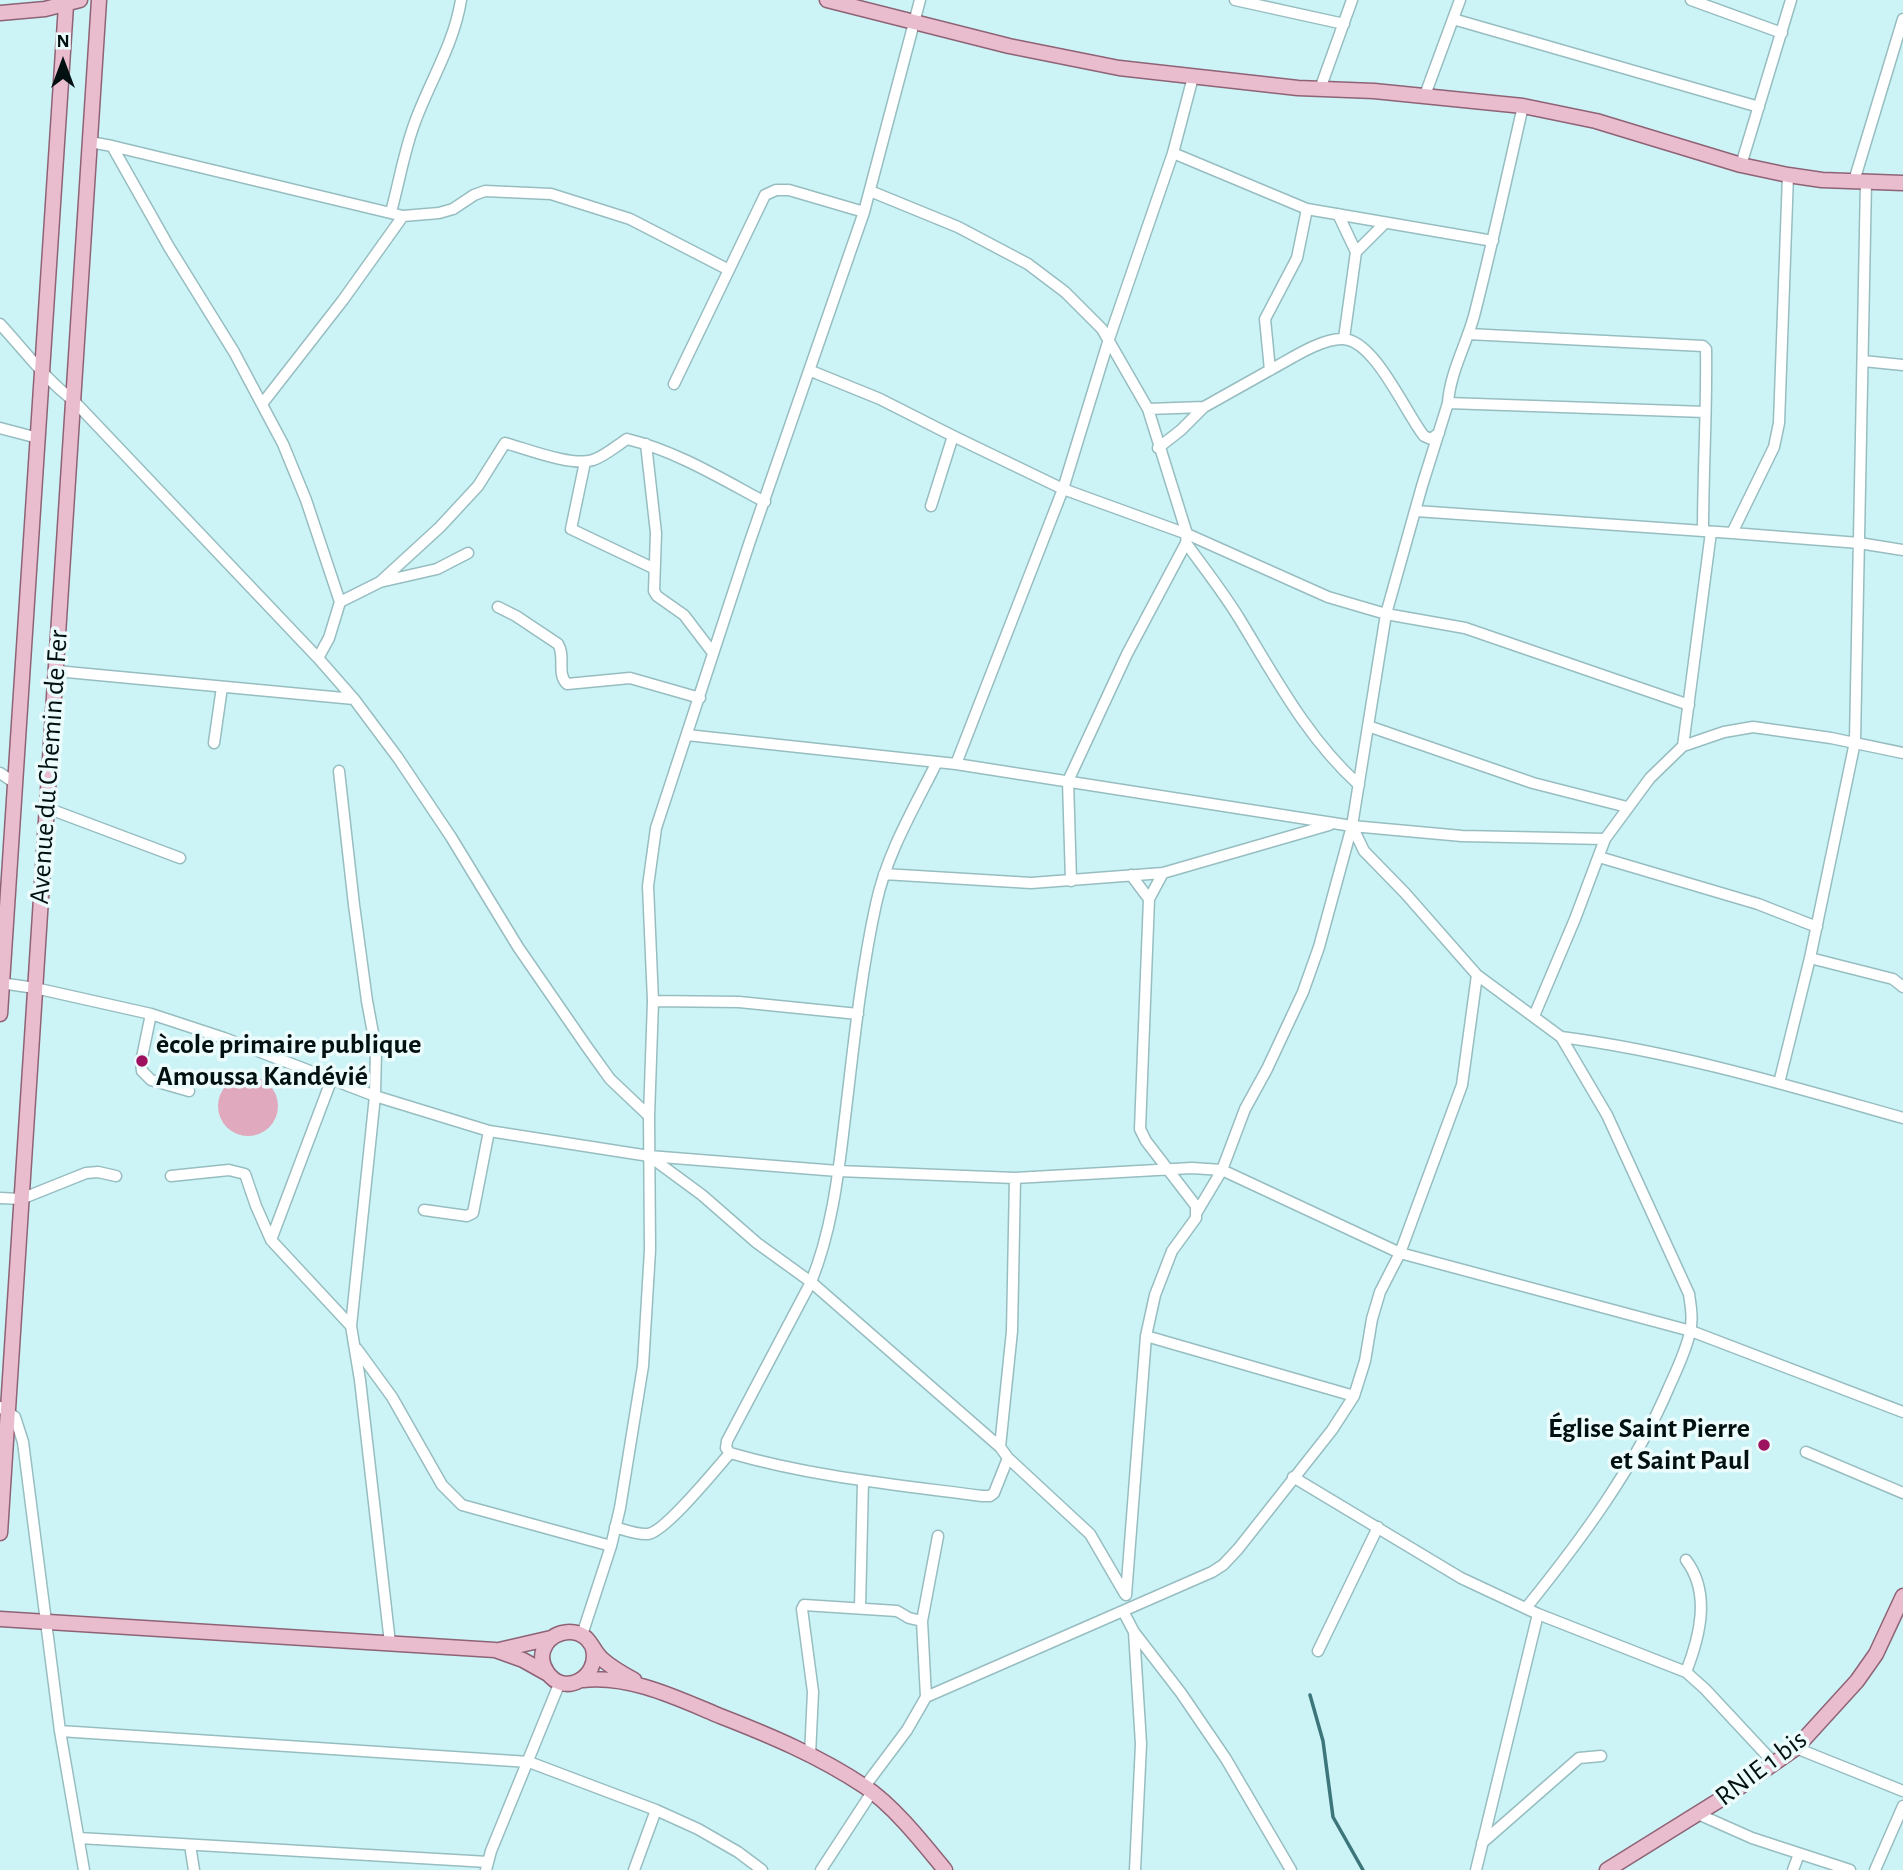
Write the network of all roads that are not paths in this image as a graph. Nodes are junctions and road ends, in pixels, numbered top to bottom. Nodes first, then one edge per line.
1 (99, 0) edge
2 (461, 0) edge
3 (827, 0) edge
4 (920, 0) edge
5 (1235, 0) edge
6 (1352, 0) edge
7 (1460, 0) edge
8 (1690, 0) edge
9 (1791, 0) edge
10 (71, 2) edge
11 (845, 2) edge
12 (0, 13) edge
13 (1453, 19) junction
14 (1903, 19) edge
15 (913, 23) junction
16 (1344, 24) junction
17 (1782, 33) junction
18 (1192, 77) junction
19 (1320, 89) junction
20 (1425, 95) junction
21 (1523, 106) junction
22 (1759, 107) junction
23 (90, 142) junction
24 (112, 146) junction
25 (1173, 153) junction
26 (1741, 164) junction
27 (1788, 176) junction
28 (1860, 181) junction
29 (1903, 183) edge
30 (870, 191) junction
31 (1307, 209) junction
32 (391, 212) junction
33 (864, 212) junction
34 (1338, 214) junction
35 (403, 216) junction
36 (1385, 223) junction
37 (1493, 241) junction
38 (1356, 253) junction
39 (729, 270) junction
40 (0, 324) edge
41 (1468, 334) junction
42 (1344, 338) junction
43 (1109, 339) junction
44 (1863, 361) junction
45 (1903, 365) edge
46 (42, 370) junction
47 (1270, 370) junction
48 (811, 371) junction
49 (674, 384) dead end
50 (73, 400) junction
51 (1448, 403) junction
52 (262, 404) junction
53 (1204, 407) junction
54 (1148, 409) junction
55 (1704, 411) junction
56 (0, 428) edge
57 (1439, 433) junction
58 (953, 436) junction
59 (38, 438) junction
60 (646, 444) junction
61 (1158, 448) junction
62 (585, 462) junction
63 (1063, 489) junction
64 (765, 502) junction
65 (931, 506) dead end
66 (1416, 511) junction
67 (1707, 531) junction
68 (1732, 533) junction
69 (1186, 538) junction
70 (1859, 543) junction
71 (1903, 550) edge
72 (468, 553) dead end
73 (653, 568) junction
74 (380, 582) junction
75 (340, 602) junction
76 (498, 607) dead end
77 (1386, 614) junction
78 (713, 653) junction
79 (318, 658) junction
80 (55, 671) junction
81 (222, 687) junction
82 (700, 698) junction
83 (354, 699) junction
84 (1689, 705) junction
85 (1368, 726) junction
86 (687, 735) junction
87 (214, 743) dead end
88 (1855, 743) junction
89 (1683, 746) junction
90 (1903, 753) edge
91 (937, 762) junction
92 (956, 764) junction
93 (339, 771) dead end
94 (0, 773) edge
95 (1068, 781) junction
96 (15, 783) junction
97 (1359, 785) junction
98 (1627, 807) junction
99 (47, 808) junction
100 (1332, 824) junction
101 (1352, 826) junction
102 (1605, 839) junction
103 (1599, 857) junction
104 (180, 858) dead end
105 (1163, 873) junction
106 (884, 874) junction
107 (1131, 875) junction
108 (1071, 880) junction
109 (1149, 900) junction
110 (1817, 927) junction
111 (1810, 958) junction
112 (1477, 975) junction
113 (1, 983) edge
114 (1903, 987) edge
115 (35, 988) junction
116 (653, 1001) junction
117 (0, 1014) edge
118 (151, 1014) junction
119 (858, 1014) junction
120 (1534, 1016) junction
121 (1561, 1037) junction
122 (331, 1081) junction
123 (1779, 1083) junction
124 (189, 1091) dead end
125 (375, 1096) junction
126 (649, 1116) junction
127 (1903, 1118) edge
128 (489, 1131) junction
129 (649, 1156) junction
130 (1169, 1170) junction
131 (1222, 1170) junction
132 (838, 1171) junction
133 (116, 1175) dead end
134 (171, 1175) dead end
135 (1015, 1178) junction
136 (0, 1198) edge
137 (21, 1199) junction
138 (424, 1210) dead end
139 (1197, 1212) junction
140 (271, 1240) junction
141 (1400, 1253) junction
142 (811, 1282) junction
143 (351, 1326) junction
144 (1691, 1331) junction
145 (1146, 1336) junction
146 (356, 1346) junction
147 (1354, 1396) junction
148 (4, 1409) edge
149 (1903, 1412) edge
150 (1000, 1447) junction
151 (1806, 1452) dead end
152 (730, 1453) junction
153 (1008, 1458) junction
154 (1293, 1477) junction
155 (863, 1481) junction
156 (1903, 1493) edge
157 (615, 1527) junction
158 (1378, 1527) junction
159 (0, 1533) edge
160 (939, 1536) dead end
161 (611, 1546) junction
162 (1686, 1560) dead end
163 (1126, 1595) junction
164 (1903, 1597) edge
165 (860, 1608) junction
166 (1527, 1608) junction
167 (1127, 1609) junction
168 (1538, 1614) junction
169 (0, 1619) edge
170 (46, 1621) junction
171 (922, 1621) junction
172 (1134, 1632) junction
173 (582, 1635) junction
174 (551, 1638) junction
175 (390, 1643) junction
176 (593, 1649) junction
177 (495, 1650) junction
178 (1318, 1651) dead end
179 (1686, 1672) junction
180 (554, 1678) junction
181 (583, 1680) junction
182 (644, 1686) junction
183 (926, 1697) junction
184 (60, 1731) junction
185 (1796, 1748) junction
186 (810, 1755) junction
187 (1601, 1756) dead end
188 (529, 1762) junction
189 (1774, 1763) junction
190 (868, 1789) junction
191 (1903, 1791) edge
192 (1903, 1806) edge
193 (656, 1811) junction
194 (1698, 1814) junction
195 (79, 1838) junction
196 (1482, 1843) junction
197 (190, 1844) junction
198 (1800, 1854) junction
199 (487, 1866) edge
200 (84, 1870) edge
201 (194, 1870) edge
202 (634, 1870) edge
203 (762, 1870) edge
204 (821, 1870) edge
205 (945, 1870) edge
206 (1135, 1870) edge
207 (1291, 1870) edge
208 (1476, 1870) edge
209 (1607, 1870) edge
210 (1793, 1870) edge
211 (1850, 1870) edge
212 (1875, 1870) edge

1 - 23 main road, Avenue du Chemin de Fer
2 - 32 street
3 - 11 main road
4 - 15 street
5 - 16 street
6 - 16 street
7 - 13 street
8 - 17 street
9 - 17 street
10 - 12 main road
10 - 46 main road, Avenue du Chemin de Fer
11 - 15 main road
13 - 20 street
13 - 22 street
14 - 28 street
15 - 18 main road
15 - 30 street
16 - 19 street
17 - 22 street
18 - 19 main road
18 - 25 street
19 - 20 main road
20 - 21 main road
21 - 26 main road
21 - 37 street
22 - 26 street
23 - 24 street
23 - 50 main road, Avenue du Chemin de Fer
24 - 32 street
24 - 52 street
25 - 31 street
25 - 43 street
26 - 27 main road
27 - 28 main road
27 - 68 street
28 - 29 main road
28 - 44 street
30 - 33 street
30 - 43 street
31 - 34 street
31 - 47 street
32 - 35 street
33 - 39 street
33 - 48 street
34 - 36 street
34 - 38 street
35 - 39 street
35 - 52 street
36 - 37 street
36 - 38 street
37 - 41 street
38 - 42 street
39 - 49 street
40 - 46 street
41 - 51 street
41 - 55 street
42 - 47 street
42 - 57 street
43 - 54 street
43 - 63 street
44 - 45 street
44 - 70 street
46 - 50 street
46 - 59 main road, Avenue du Chemin de Fer
47 - 53 street
48 - 58 street
48 - 64 street
50 - 79 street
50 - 80 main road, Avenue du Chemin de Fer
51 - 55 street
51 - 57 street
52 - 75 street
53 - 54 street
53 - 61 street
54 - 61 street
55 - 67 street
56 - 59 street
57 - 66 street
58 - 63 street
58 - 65 street
59 - 96 main road, Avenue du Chemin de Fer
60 - 62 street
60 - 64 street
60 - 73 street
61 - 69 street
62 - 73 street
62 - 74 street
63 - 69 street
63 - 92 street
64 - 78 street
66 - 67 street
66 - 77 street
67 - 68 street
67 - 84 street
68 - 70 street
69 - 77 street
69 - 95 street
69 - 97 street
70 - 71 street
70 - 88 street
72 - 74 street
73 - 78 street
74 - 75 street
75 - 79 street
76 - 82 street
77 - 84 street
77 - 85 street
78 - 82 street
79 - 83 street
80 - 81 street
80 - 99 main road, Avenue du Chemin de Fer
81 - 83 street
81 - 87 street
82 - 86 street
83 - 126 street
84 - 89 street
85 - 97 street
85 - 98 street
86 - 91 street
86 - 116 street
88 - 89 street
88 - 90 street
88 - 110 street
89 - 98 street
91 - 92 street
91 - 106 street
92 - 95 street
93 - 125 street
94 - 96 street
95 - 100 street
95 - 108 street
96 - 113 main road, Avenue du Chemin de Fer
97 - 101 street
98 - 102 street
99 - 104 street
99 - 115 main road, Avenue du Chemin de Fer
100 - 101 street
100 - 105 street
101 - 102 street
101 - 112 street
101 - 131 street
102 - 103 street
103 - 110 street
103 - 120 street
105 - 107 street
105 - 109 street
106 - 108 street
106 - 119 street
107 - 108 street
107 - 109 street
109 - 130 street
110 - 111 street
111 - 114 street
111 - 123 street
112 - 120 street
112 - 141 street
113 - 115 street
113 - 117 main road, Avenue du Chemin de Fer
115 - 118 street
115 - 137 main road, Avenue du Chemin de Fer
116 - 119 street
116 - 126 street
118 - 122 street
118 - 124 street
119 - 132 street
120 - 121 street
121 - 123 street
121 - 144 street
122 - 125 street
122 - 140 street
123 - 127 street
125 - 128 street
125 - 143 street
126 - 129 street
128 - 129 street
128 - 138 street
129 - 132 street
129 - 142 street
129 - 157 street
130 - 131 street
130 - 135 street
130 - 139 street
131 - 139 street
131 - 141 street
132 - 135 street
132 - 142 street
133 - 137 street
134 - 140 street
135 - 150 street
136 - 137 street
137 - 148 main road, Avenue du Chemin de Fer
139 - 145 street
140 - 143 street
141 - 144 street
141 - 147 street
142 - 150 street
142 - 152 street
143 - 146 street
144 - 149 street
144 - 166 street
145 - 147 street
145 - 163 street
146 - 161 street
146 - 175 street
147 - 154 street
148 - 159 main road, Avenue du Chemin de Fer
148 - 170 street
150 - 153 street
151 - 156 street
152 - 155 street
152 - 157 street
153 - 155 street
153 - 163 street
154 - 158 street
154 - 167 street
155 - 165 street
157 - 161 street
158 - 166 street
158 - 178 street
160 - 171 street
161 - 173 street
162 - 179 street
163 - 167 street
164 - 185 main road, RNIE 1 bis
165 - 171 street
165 - 186 street
166 - 168 street
167 - 172 street
167 - 183 street
168 - 179 street
168 - 196 street
169 - 170 main road
170 - 175 main road
170 - 184 street
171 - 183 street
172 - 206 street
172 - 207 street
173 - 174 main road
173 - 176 main road
174 - 177 main road
174 - 180 main road
175 - 177 main road
176 - 181 main road
176 - 182 main road
177 - 180 main road
179 - 189 street
180 - 181 main road
180 - 188 street
181 - 182 main road
182 - 186 main road
183 - 190 street
184 - 188 street
184 - 195 street
185 - 189 main road, RNIE 1 bis
185 - 191 street
186 - 190 main road
187 - 196 street
188 - 193 street
188 - 199 street
189 - 194 main road, RNIE 1 bis
190 - 204 street
190 - 205 main road
192 - 212 street
193 - 202 street
193 - 203 street
194 - 198 street
194 - 209 main road, RNIE 1 bis
195 - 197 street
195 - 200 street
196 - 208 street
197 - 199 street
197 - 201 street
198 - 210 street
198 - 211 street

